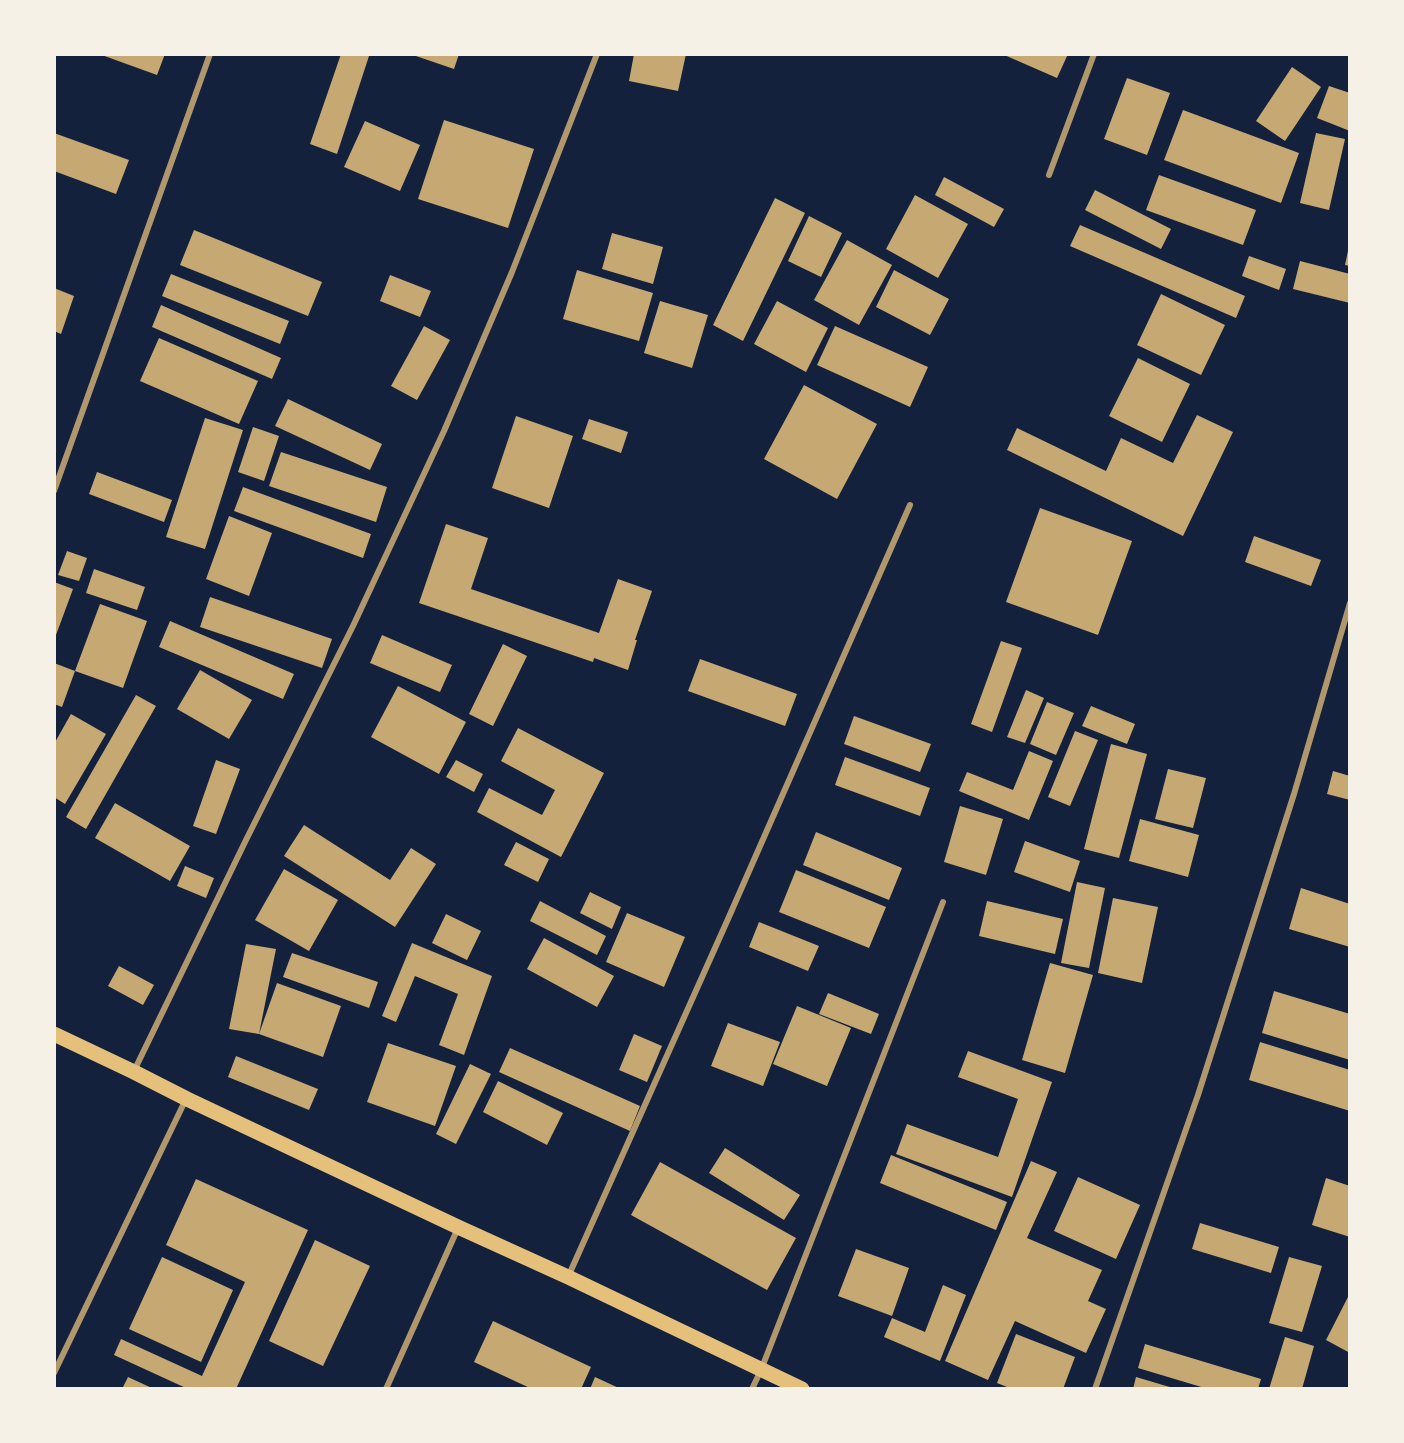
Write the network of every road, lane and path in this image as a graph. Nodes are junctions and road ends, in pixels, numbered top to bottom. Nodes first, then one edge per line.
1 (210, 54) edge
2 (597, 54) edge
3 (1094, 54) edge
4 (1048, 175) dead end
5 (54, 491) edge
6 (910, 505) dead end
7 (1350, 603) edge
8 (943, 902) dead end
9 (54, 1034) edge
10 (134, 1072) junction
11 (187, 1099) junction
12 (458, 1227) junction
13 (568, 1277) junction
14 (761, 1370) junction
15 (54, 1373) edge
16 (386, 1389) edge
17 (752, 1389) edge
18 (802, 1389) edge
19 (1095, 1389) edge

1 - 5 street
2 - 10 street
3 - 4 street
6 - 13 street
7 - 19 street
8 - 14 street
9 - 10 main road
10 - 11 main road
11 - 12 main road
11 - 15 street
12 - 13 main road
12 - 16 street
13 - 14 main road
14 - 17 street
14 - 18 main road

